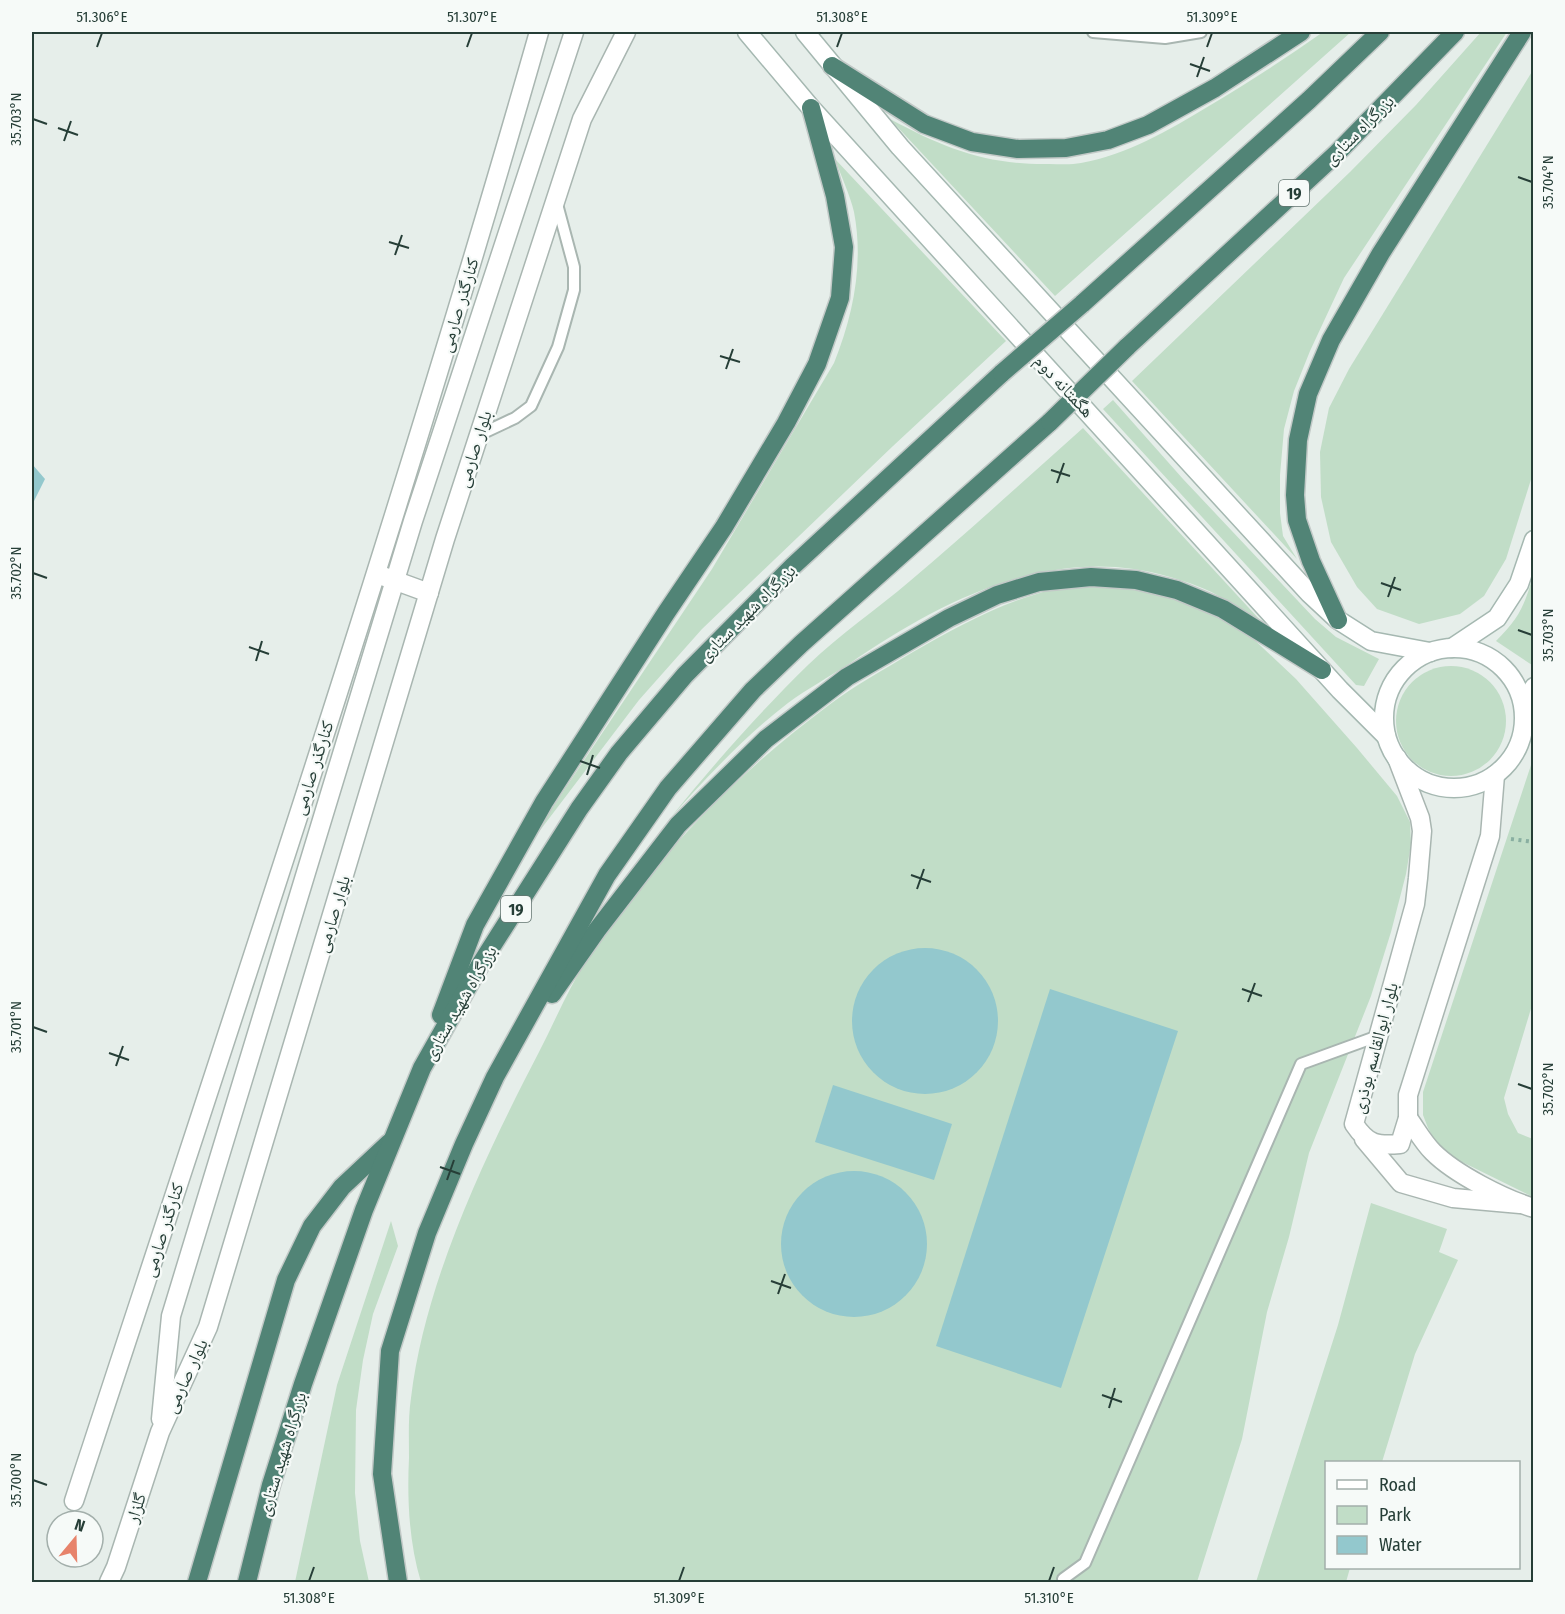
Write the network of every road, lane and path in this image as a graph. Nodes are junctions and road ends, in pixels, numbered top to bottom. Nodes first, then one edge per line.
1 (539, 32) edge
2 (574, 32) edge
3 (626, 32) edge
4 (747, 32) edge
5 (805, 32) edge
6 (1093, 32) edge
7 (1201, 32) edge
8 (1301, 32) edge
9 (1380, 32) edge
10 (1455, 32) edge
11 (1522, 32) edge
12 (832, 66) junction
13 (811, 108) junction
14 (556, 200) junction
15 (479, 435) junction
16 (1533, 540) edge
17 (376, 574) junction
18 (395, 580) junction
19 (429, 593) junction
20 (1338, 620) junction
21 (1452, 648) junction
22 (1430, 652) junction
23 (1322, 670) junction
24 (1533, 687) edge
25 (1524, 710) junction
26 (1386, 736) junction
27 (1396, 758) junction
28 (1495, 775) junction
29 (1378, 1036) junction
30 (422, 1068) junction
31 (495, 1077) junction
32 (1408, 1118) junction
33 (1364, 1138) junction
34 (393, 1140) junction
35 (1526, 1206) edge
36 (160, 1432) junction
37 (74, 1501) dead end
38 (1063, 1579) dead end
39 (110, 1582) edge
40 (197, 1582) edge
41 (247, 1582) edge
42 (398, 1582) edge

1 - 17 street, کنارگذر صارمی
2 - 18 street, بلوار صارمی
3 - 14 street, بلوار صارمی
4 - 13 street, هگمتانه دوم
5 - 12 street
6 - 7 lane
8 - 12 highway
9 - 30 highway, بزرگراه شهید ستاری / 19, bridge
10 - 31 highway, بزرگراه ستاری / 19, bridge
11 - 20 highway
12 - 20 street
13 - 23 street, هگمتانه دوم
13 - 30 highway
14 - 15 street, بلوار صارمی
14 - 15 lane
15 - 19 street, بلوار صارمی
16 - 21 street
17 - 18 street
17 - 37 street, کنارگذر صارمی
18 - 19 street
18 - 36 street, بلوار صارمی
19 - 36 street, بلوار صارمی
20 - 22 street
21 - 22 street
21 - 25 street
22 - 26 street
23 - 26 street, هگمتانه دوم
23 - 31 highway
24 - 25 street
25 - 28 street
26 - 27 street
27 - 28 street
27 - 29 street, بلوار ابوالقاسم بوذری
28 - 32 street, بلوار ابوالقاسم بوذری
29 - 33 street, بلوار ابوالقاسم بوذری
29 - 38 lane
30 - 34 highway, بزرگراه شهید ستاری / 19
31 - 42 highway, 19
32 - 33 street, بلوار ابوالقاسم بوذری
32 - 35 street
33 - 35 street
34 - 40 highway
34 - 41 highway, بزرگراه شهید ستاری / 19
36 - 39 street, گلزار

